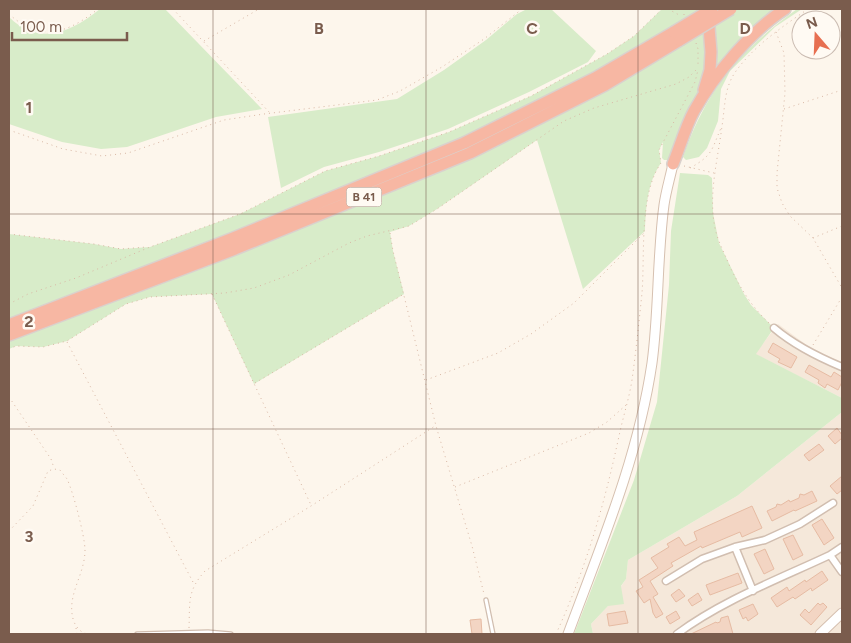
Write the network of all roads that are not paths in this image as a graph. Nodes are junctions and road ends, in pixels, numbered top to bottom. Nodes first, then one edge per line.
1 (707, 9) edge
2 (712, 9) edge
3 (731, 9) edge
4 (785, 9) edge
5 (677, 36) junction
6 (701, 99) junction
7 (673, 164) joint
8 (33, 321) junction
9 (9, 325) edge
10 (774, 328) road end
11 (9, 335) edge
12 (842, 367) edge
13 (833, 503) dead end
14 (735, 547) junction
15 (842, 547) edge
16 (830, 554) junction
17 (842, 572) edge
18 (666, 581) dead end
19 (753, 590) junction
20 (486, 600) road end
21 (842, 613) edge
22 (137, 634) edge
23 (231, 634) edge
24 (494, 634) edge
25 (568, 634) edge
26 (677, 634) edge
27 (820, 634) edge

1 - 6 highway
2 - 5 highway, B 41, bridge
3 - 5 highway, B 41, bridge
4 - 6 highway
5 - 8 highway, B 41
6 - 7 highway
7 - 25 main road
8 - 9 highway, B 41
8 - 11 highway, B 41
10 - 12 street
13 - 14 street
14 - 18 street
14 - 19 street
15 - 16 street
16 - 17 street
16 - 19 street
19 - 26 street
20 - 24 lane
21 - 27 main road
22 - 23 lane

